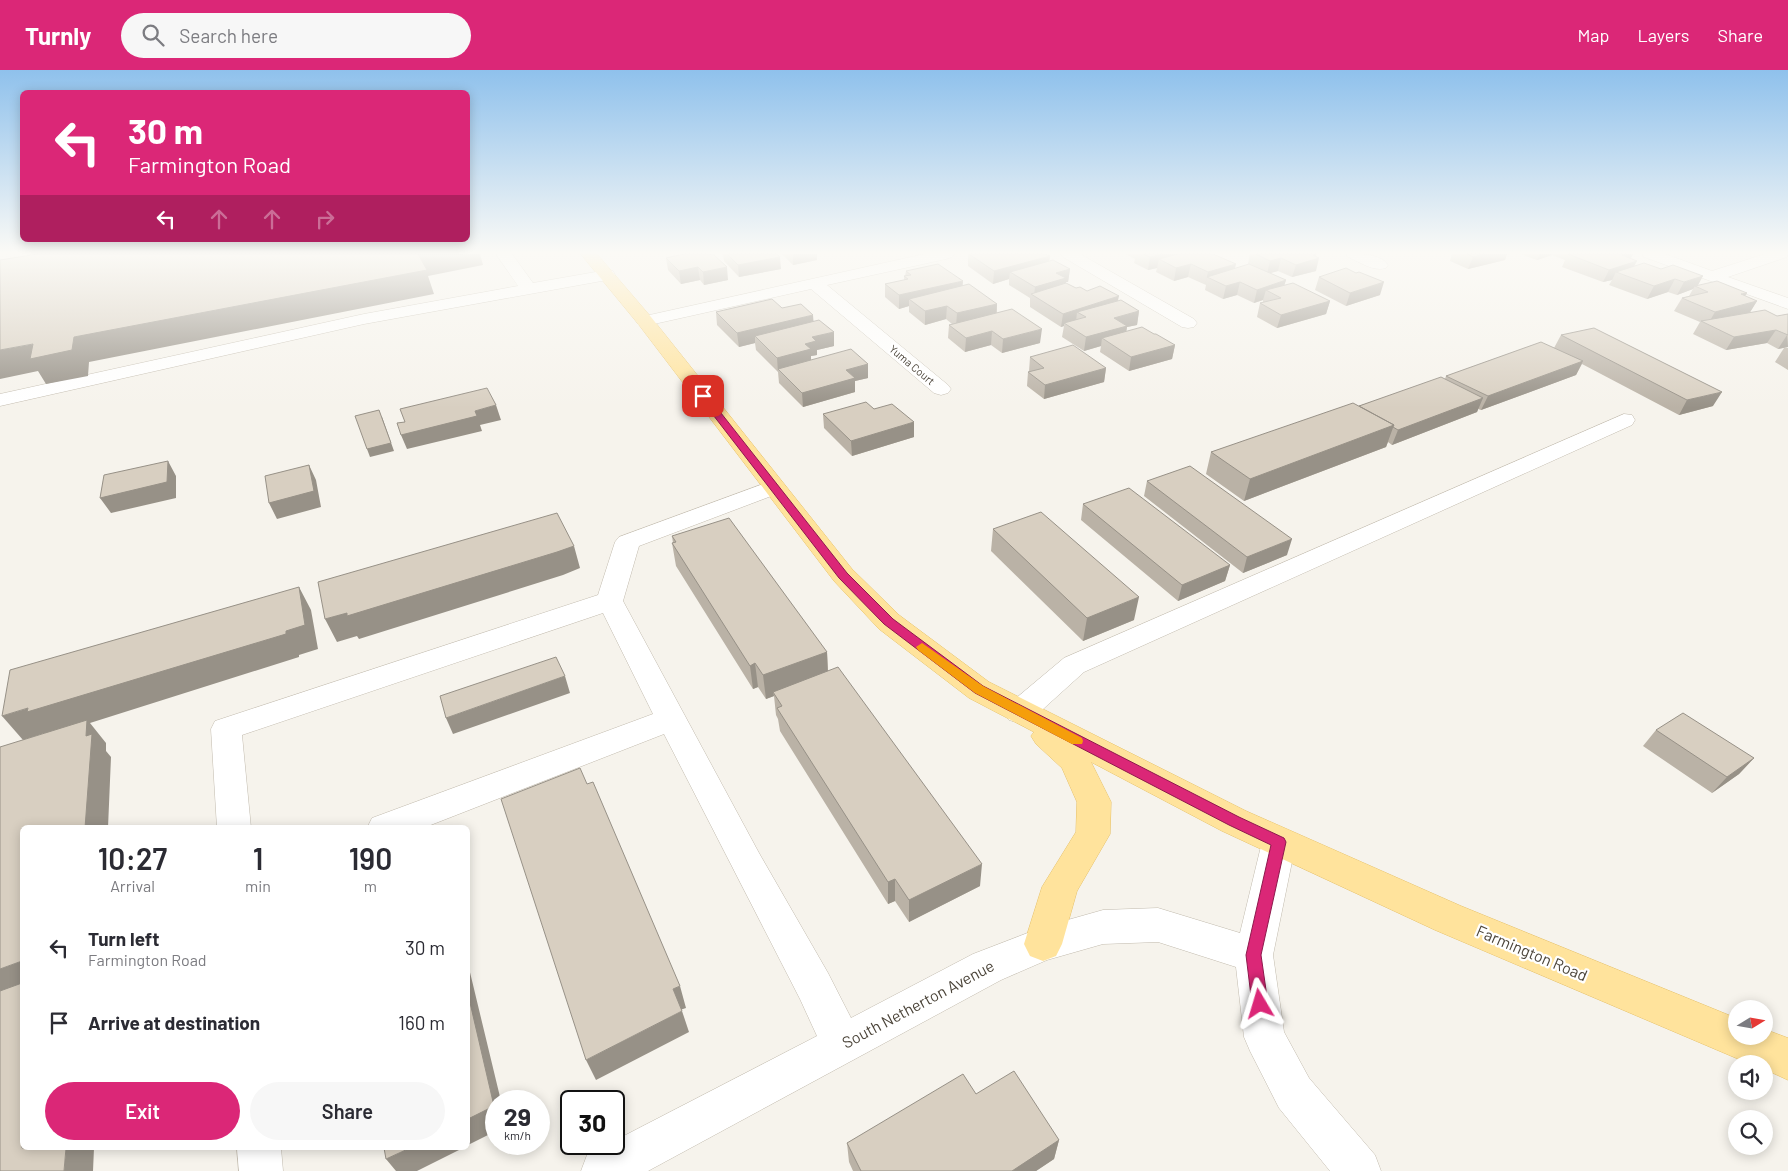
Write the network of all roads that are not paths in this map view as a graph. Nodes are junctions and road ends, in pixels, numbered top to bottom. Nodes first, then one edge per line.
1 (441, 305) edge
2 (631, 305) edge
3 (714, 305) edge
4 (841, 305) edge
5 (1158, 305) edge
6 (644, 321) junction
7 (1188, 323) dead end
8 (941, 389) dead end
9 (0, 400) edge
10 (1624, 420) dead end
11 (774, 487) junction
12 (610, 601) junction
13 (1020, 712) junction
14 (672, 719) junction
15 (234, 825) edge
16 (392, 825) edge
17 (1279, 842) junction
18 (1043, 944) junction
19 (1254, 955) junction
20 (842, 1044) junction
21 (1788, 1059) edge
22 (259, 1150) edge
23 (260, 1171) edge
24 (603, 1171) edge
25 (1359, 1171) edge

1 - 9 street
2 - 6 main road, Farmington Road
3 - 6 street
4 - 8 street, Yuma Court
5 - 7 street
6 - 11 main road, Farmington Road
10 - 13 street
11 - 12 street
11 - 13 main road, Farmington Road
12 - 14 street
12 - 15 street
13 - 17 main road, Farmington Road
13 - 18 main road
14 - 16 street
14 - 20 street
17 - 19 street
17 - 21 main road, Farmington Road
18 - 19 street, South Netherton Avenue
18 - 20 street, South Netherton Avenue
19 - 25 street
20 - 24 street, South Netherton Avenue
22 - 23 street

